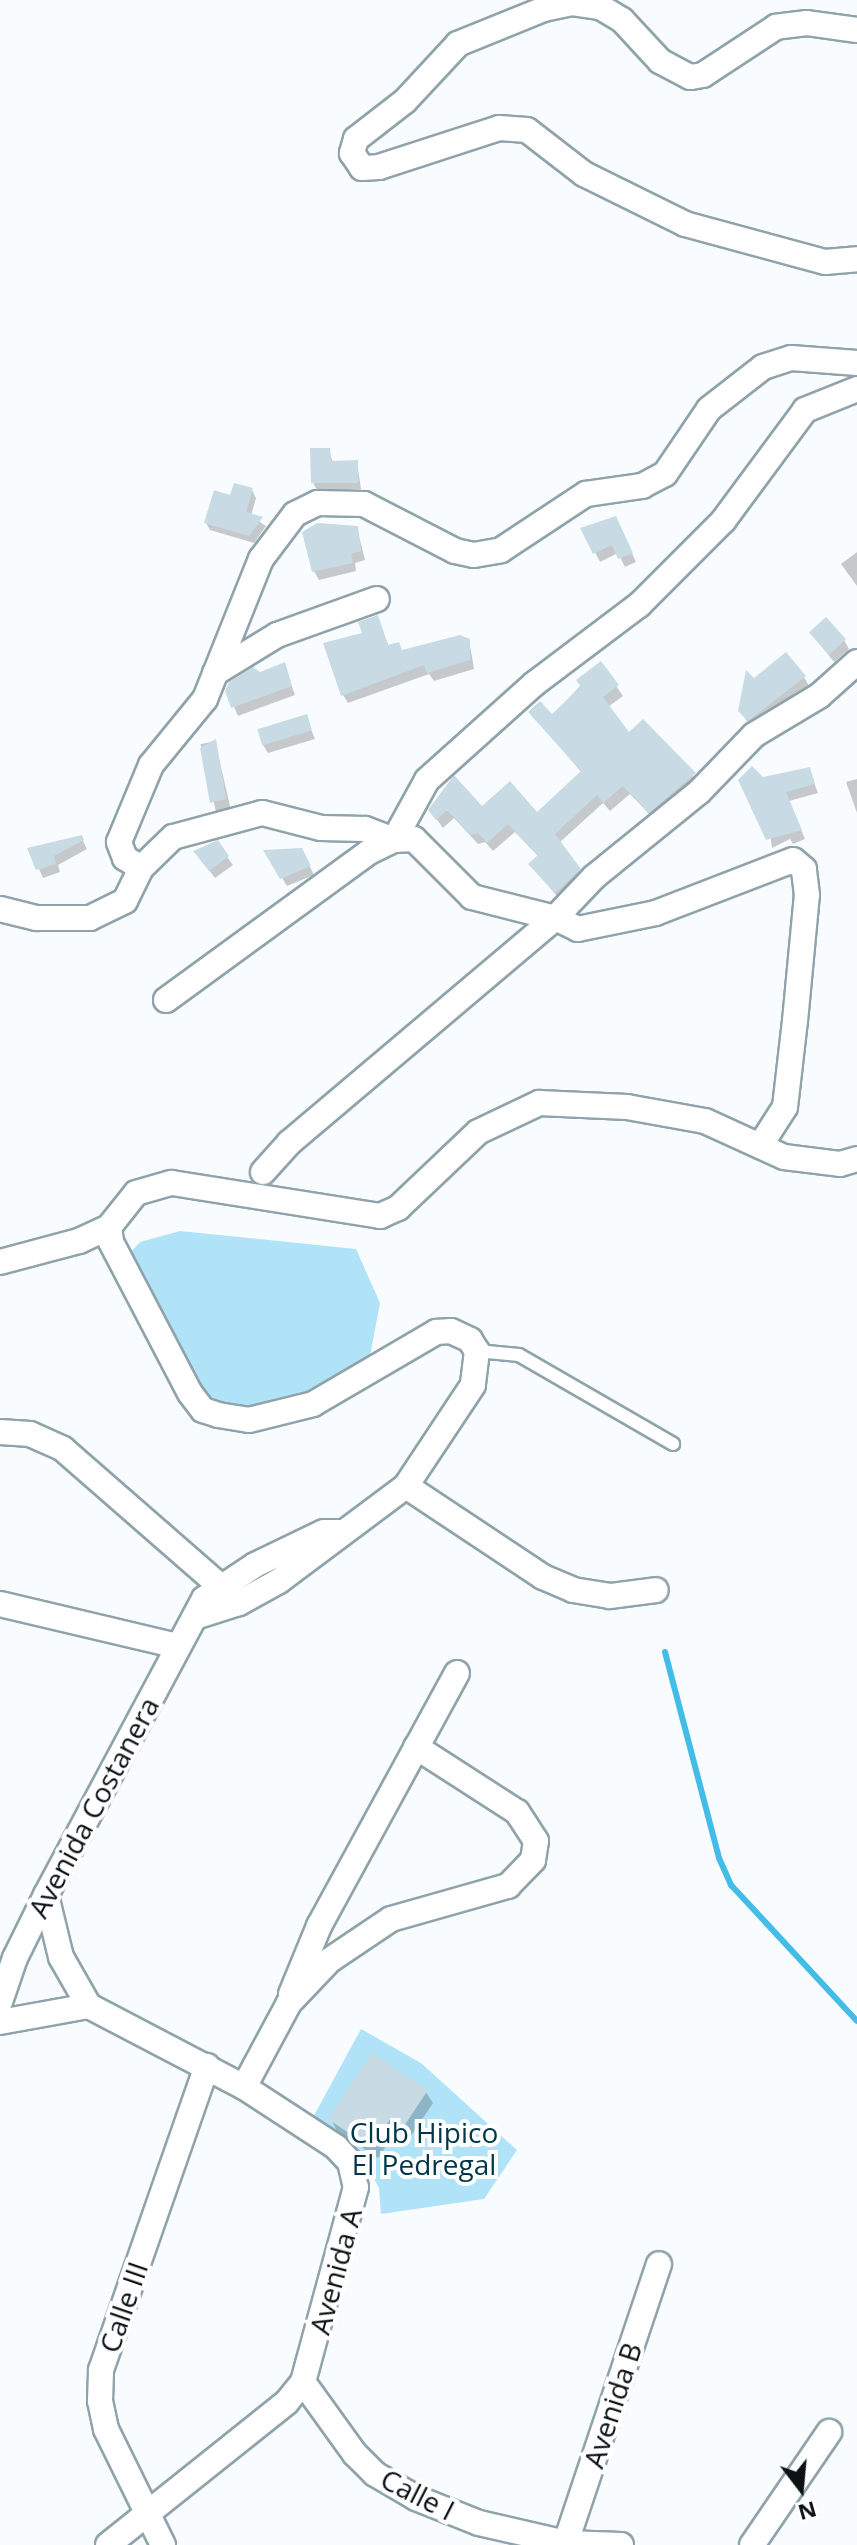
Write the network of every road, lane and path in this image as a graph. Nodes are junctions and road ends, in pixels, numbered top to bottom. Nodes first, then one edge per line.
1 (857, 30) edge
2 (857, 259) edge
3 (857, 363) edge
4 (857, 389) edge
5 (377, 599) dead end
6 (857, 662) edge
7 (215, 673) junction
8 (394, 840) junction
9 (141, 868) junction
10 (0, 909) edge
11 (555, 918) junction
12 (166, 1000) dead end
13 (760, 1146) junction
14 (857, 1159) edge
15 (263, 1172) dead end
16 (109, 1227) junction
17 (0, 1262) edge
18 (477, 1351) junction
19 (0, 1432) edge
20 (673, 1444) dead end
21 (406, 1486) junction
22 (341, 1532) junction
23 (220, 1586) junction
24 (656, 1590) dead end
25 (0, 1604) edge
26 (195, 1617) junction
27 (178, 1646) junction
28 (457, 1673) dead end
29 (416, 1747) junction
30 (46, 1895) junction
31 (0, 2002) edge
32 (289, 2003) junction
33 (89, 2006) junction
34 (0, 2022) edge
35 (207, 2066) junction
36 (244, 2087) junction
37 (659, 2264) dead end
38 (303, 2382) junction
39 (829, 2432) dead end
40 (144, 2514) junction
41 (566, 2544) edge
42 (108, 2545) edge
43 (163, 2545) edge
44 (621, 2545) edge
45 (752, 2545) edge

1 - 2 street
3 - 7 street
4 - 8 street
5 - 7 street
6 - 11 street
7 - 9 street
8 - 9 street
8 - 11 street
8 - 12 street
9 - 10 street
11 - 13 street
11 - 15 street
13 - 14 street
13 - 16 street
16 - 17 street
16 - 18 street
18 - 20 lane
18 - 21 street
19 - 23 street
21 - 22 street
21 - 24 street
22 - 23 street
22 - 26 street
23 - 26 street, Avenida Costanera
25 - 27 street
26 - 27 street, Avenida Costanera
27 - 30 street, Avenida Costanera
28 - 29 street
29 - 32 street
29 - 32 street
30 - 31 street, Avenida Costanera
30 - 33 street
32 - 36 street
33 - 34 street
33 - 35 street, Avenida A
35 - 36 street, Avenida A
35 - 40 street, Calle III
36 - 38 street, Avenida A
37 - 41 street, Avenida B
38 - 40 street, Avenida A
38 - 41 street, Calle I
39 - 45 street
40 - 42 street, Avenida A
40 - 43 street, Calle III
41 - 44 street, Calle I

